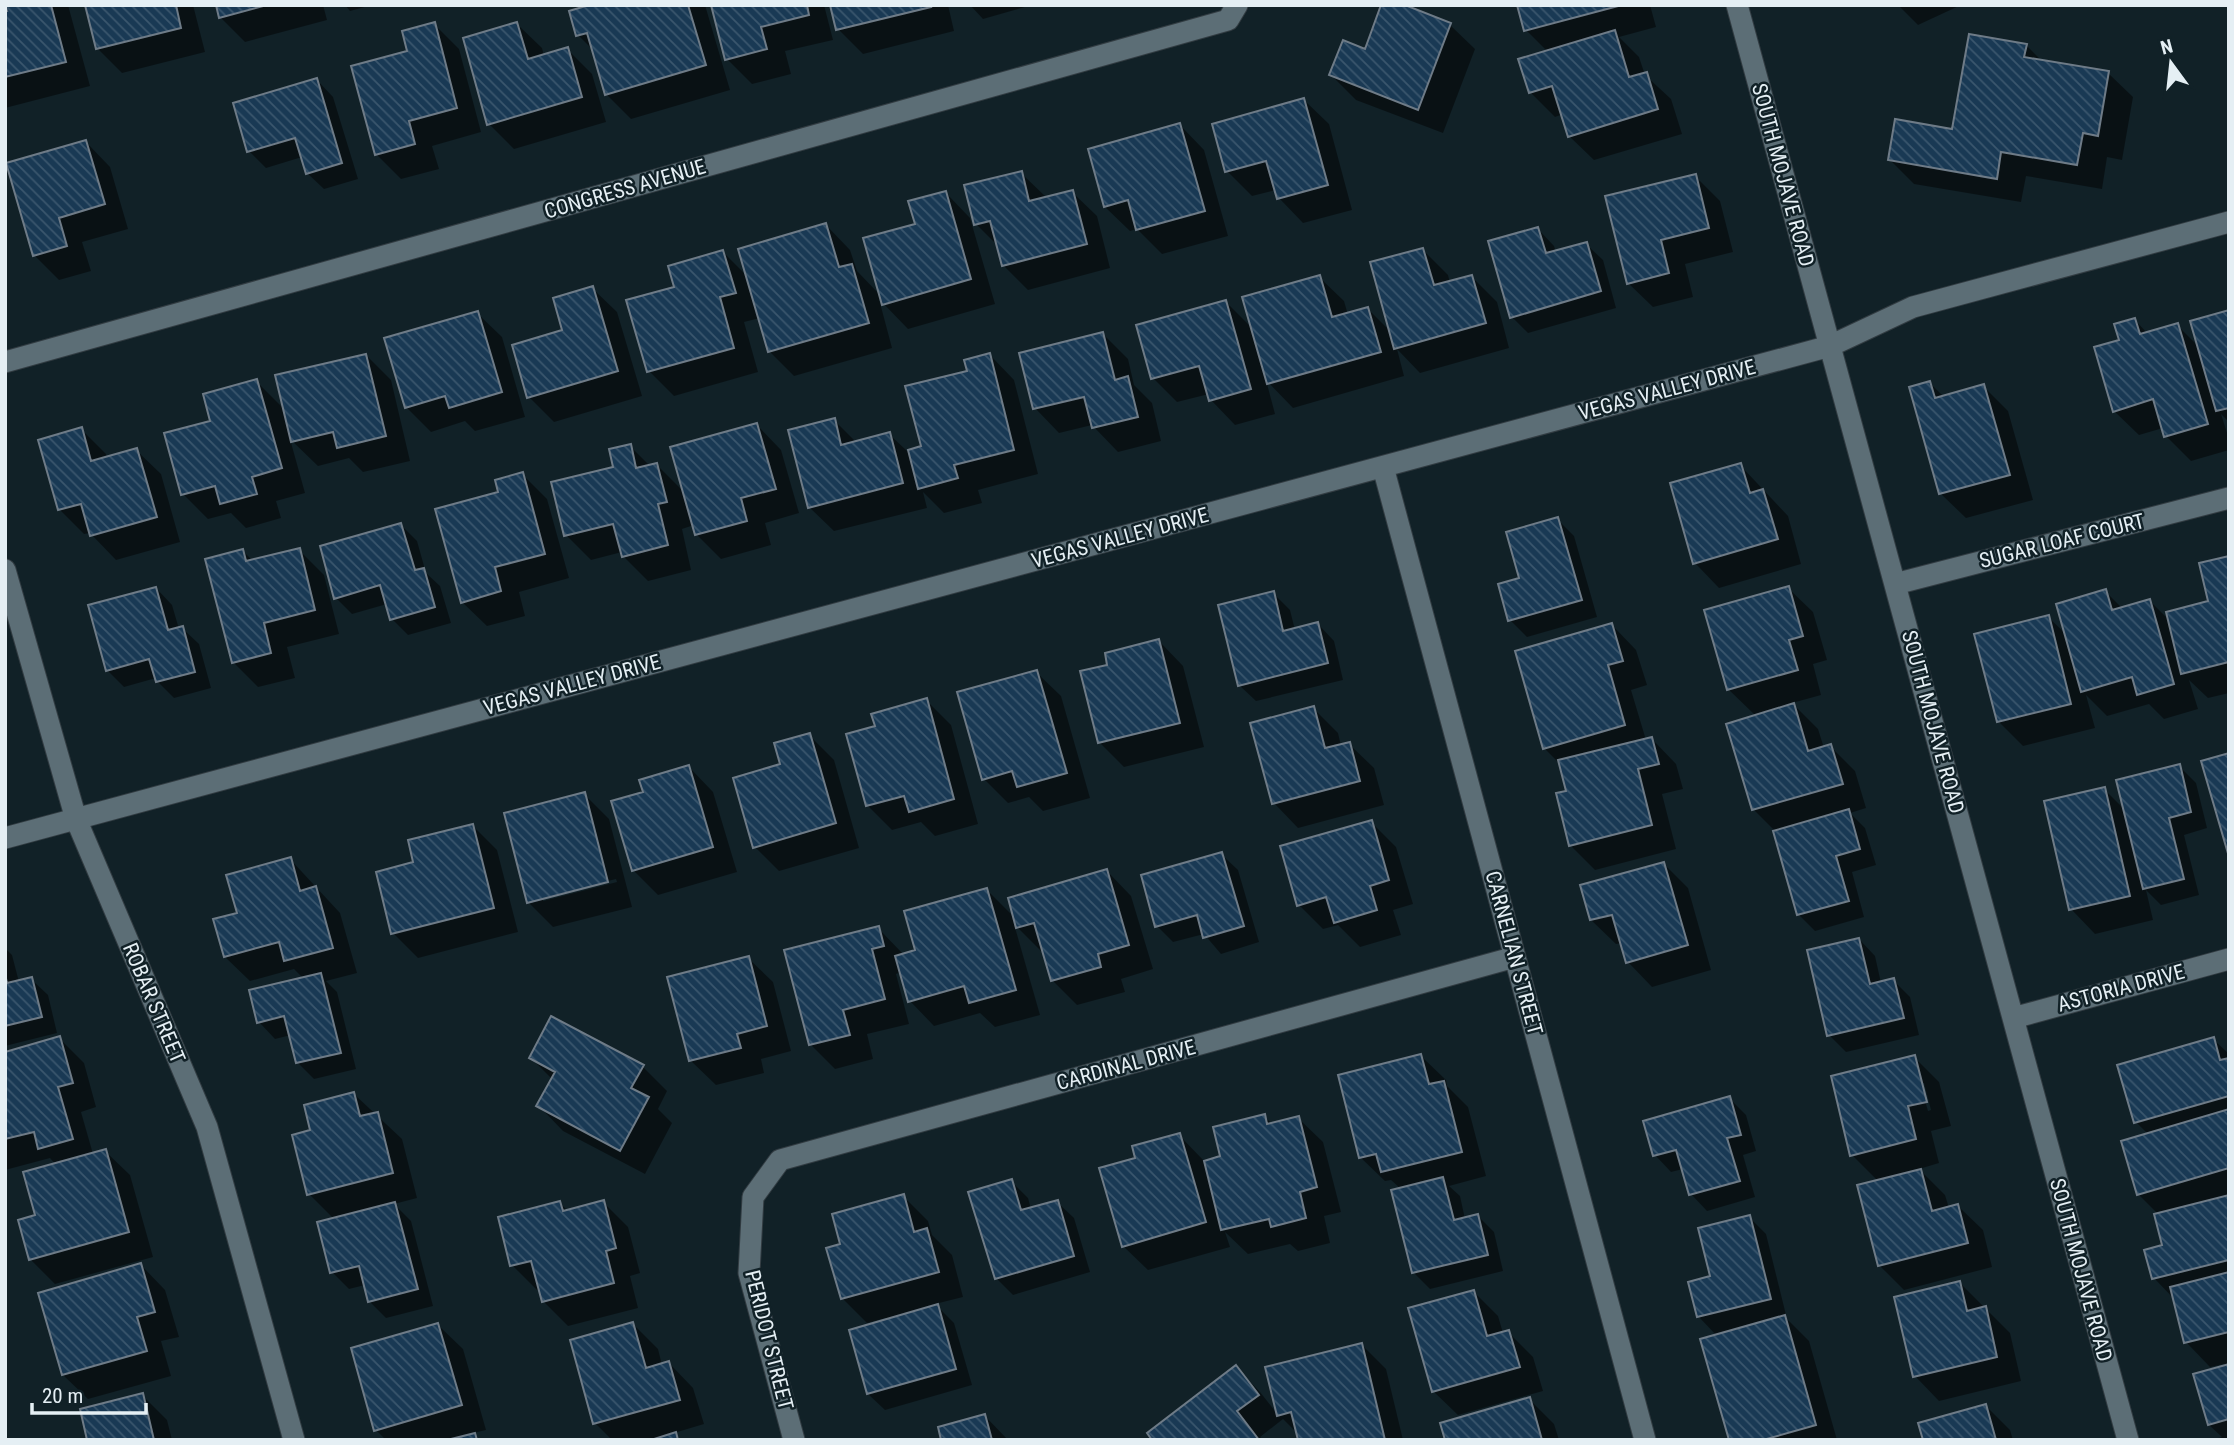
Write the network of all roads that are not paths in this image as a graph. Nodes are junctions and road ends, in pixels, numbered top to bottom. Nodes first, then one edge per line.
1 (1237, 5) edge
2 (1737, 5) edge
3 (2229, 222) edge
4 (1830, 346) junction
5 (5, 362) edge
6 (1383, 467) junction
7 (2229, 498) edge
8 (5, 570) edge
9 (1895, 584) junction
10 (76, 819) junction
11 (5, 838) edge
12 (1515, 957) junction
13 (2229, 959) edge
14 (2013, 1018) junction
15 (753, 1197) joint
16 (294, 1440) edge
17 (794, 1440) edge
18 (1645, 1440) edge
19 (2128, 1440) edge

1 - 5 street, CONGRESS AVENUE
2 - 4 street, SOUTH MOJAVE ROAD
3 - 4 street, VEGAS VALLEY DRIVE
4 - 6 street, VEGAS VALLEY DRIVE
4 - 9 street, SOUTH MOJAVE ROAD
6 - 10 street, VEGAS VALLEY DRIVE
6 - 12 street, CARNELIAN STREET
7 - 9 street, SUGAR LOAF COURT
8 - 10 street, ROBAR STREET
9 - 14 street, SOUTH MOJAVE ROAD
10 - 11 street, VEGAS VALLEY DRIVE
10 - 16 street, ROBAR STREET
12 - 15 street, CARDINAL DRIVE
12 - 18 street, CARNELIAN STREET
13 - 14 street, ASTORIA DRIVE
14 - 19 street, SOUTH MOJAVE ROAD
15 - 17 street, PERIDOT STREET

